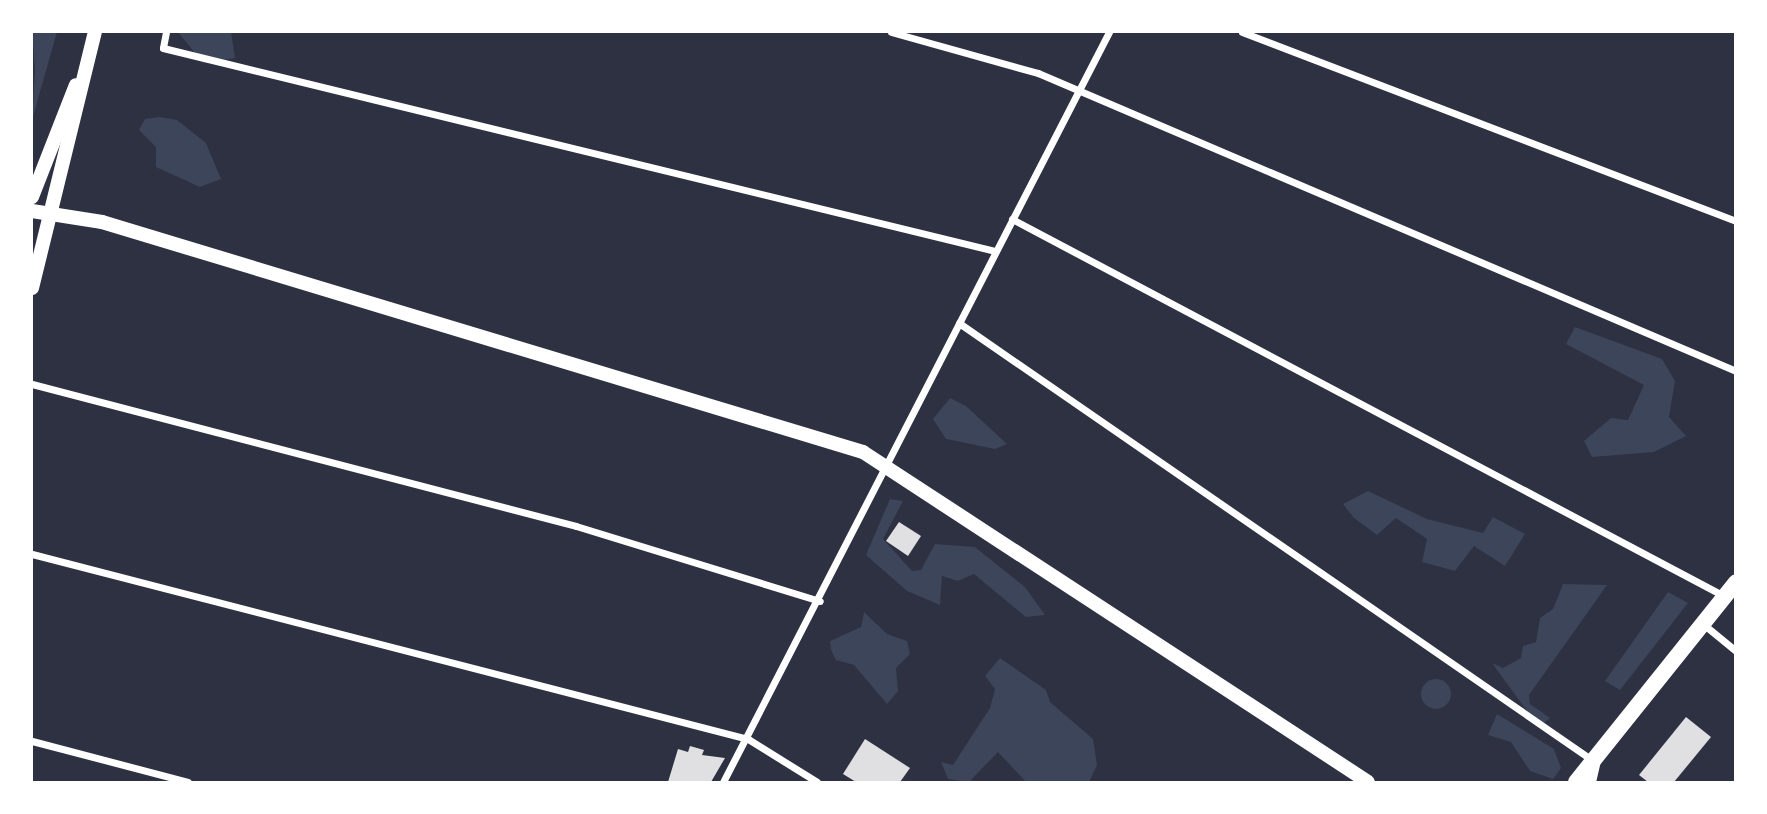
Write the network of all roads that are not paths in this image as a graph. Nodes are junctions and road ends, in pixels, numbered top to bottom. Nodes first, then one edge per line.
1 (95, 32) edge
2 (166, 32) edge
3 (891, 32) edge
4 (1110, 32) edge
5 (1242, 32) edge
6 (83, 71) junction
7 (1078, 95) junction
8 (32, 197) edge
9 (32, 211) edge
10 (55, 212) junction
11 (1012, 219) junction
12 (1735, 221) edge
13 (995, 251) junction
14 (32, 288) edge
15 (959, 323) junction
16 (1735, 371) edge
17 (32, 384) edge
18 (889, 466) junction
19 (32, 554) edge
20 (1735, 582) edge
21 (1724, 596) junction
22 (820, 601) junction
23 (1703, 624) junction
24 (1735, 651) edge
25 (748, 739) junction
26 (32, 741) edge
27 (1594, 761) junction
28 (188, 782) edge
29 (723, 782) edge
30 (817, 782) edge
31 (1368, 782) edge
32 (1576, 782) edge
33 (1589, 782) edge

1 - 6 main road
2 - 13 street
3 - 7 street
4 - 7 street
5 - 12 street
6 - 8 main road
6 - 10 main road
7 - 11 street
7 - 16 street
9 - 10 main road
10 - 14 main road
10 - 18 main road
11 - 13 street
11 - 21 street
13 - 15 street
15 - 18 street
15 - 27 street
17 - 22 street
18 - 22 street
18 - 31 main road
19 - 25 street
20 - 21 main road
21 - 23 main road
22 - 25 street
23 - 24 street
23 - 27 main road
25 - 29 street
25 - 30 street
26 - 28 street
27 - 32 main road
27 - 33 main road

